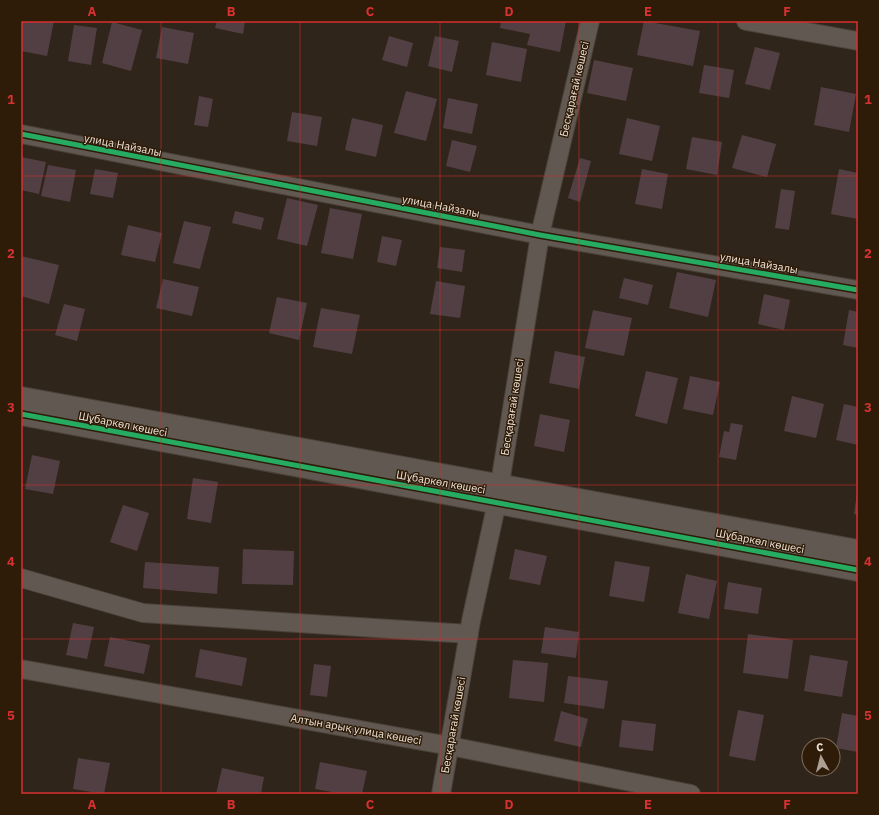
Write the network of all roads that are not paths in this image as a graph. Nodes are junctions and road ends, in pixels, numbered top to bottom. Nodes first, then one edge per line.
1 (590, 21) edge
2 (746, 21) edge
3 (858, 41) edge
4 (21, 134) edge
5 (540, 235) junction
6 (858, 290) edge
7 (21, 398) edge
8 (21, 414) edge
9 (498, 494) junction
10 (858, 551) edge
11 (858, 570) edge
12 (21, 578) edge
13 (470, 634) junction
14 (21, 669) edge
15 (450, 746) junction
16 (441, 794) edge
17 (691, 794) edge

1 - 5 street, Бесқарағай көшесі
2 - 3 street
4 - 5 street, улица Найзалы
5 - 6 street, улица Найзалы
5 - 9 street, Бесқарағай көшесі
7 - 9 street, Шұбаркөл көшесі
8 - 9 street, Шұбаркөл көшесі
9 - 10 street, Шұбаркөл көшесі
9 - 11 street, Шұбаркөл көшесі
9 - 13 street, Бесқарағай көшесі
12 - 13 street
13 - 15 street, Бесқарағай көшесі
14 - 15 street, Алтын арық улица көшесі
15 - 16 street, Бесқарағай көшесі
15 - 17 street, Алтын арық улица көшесі

